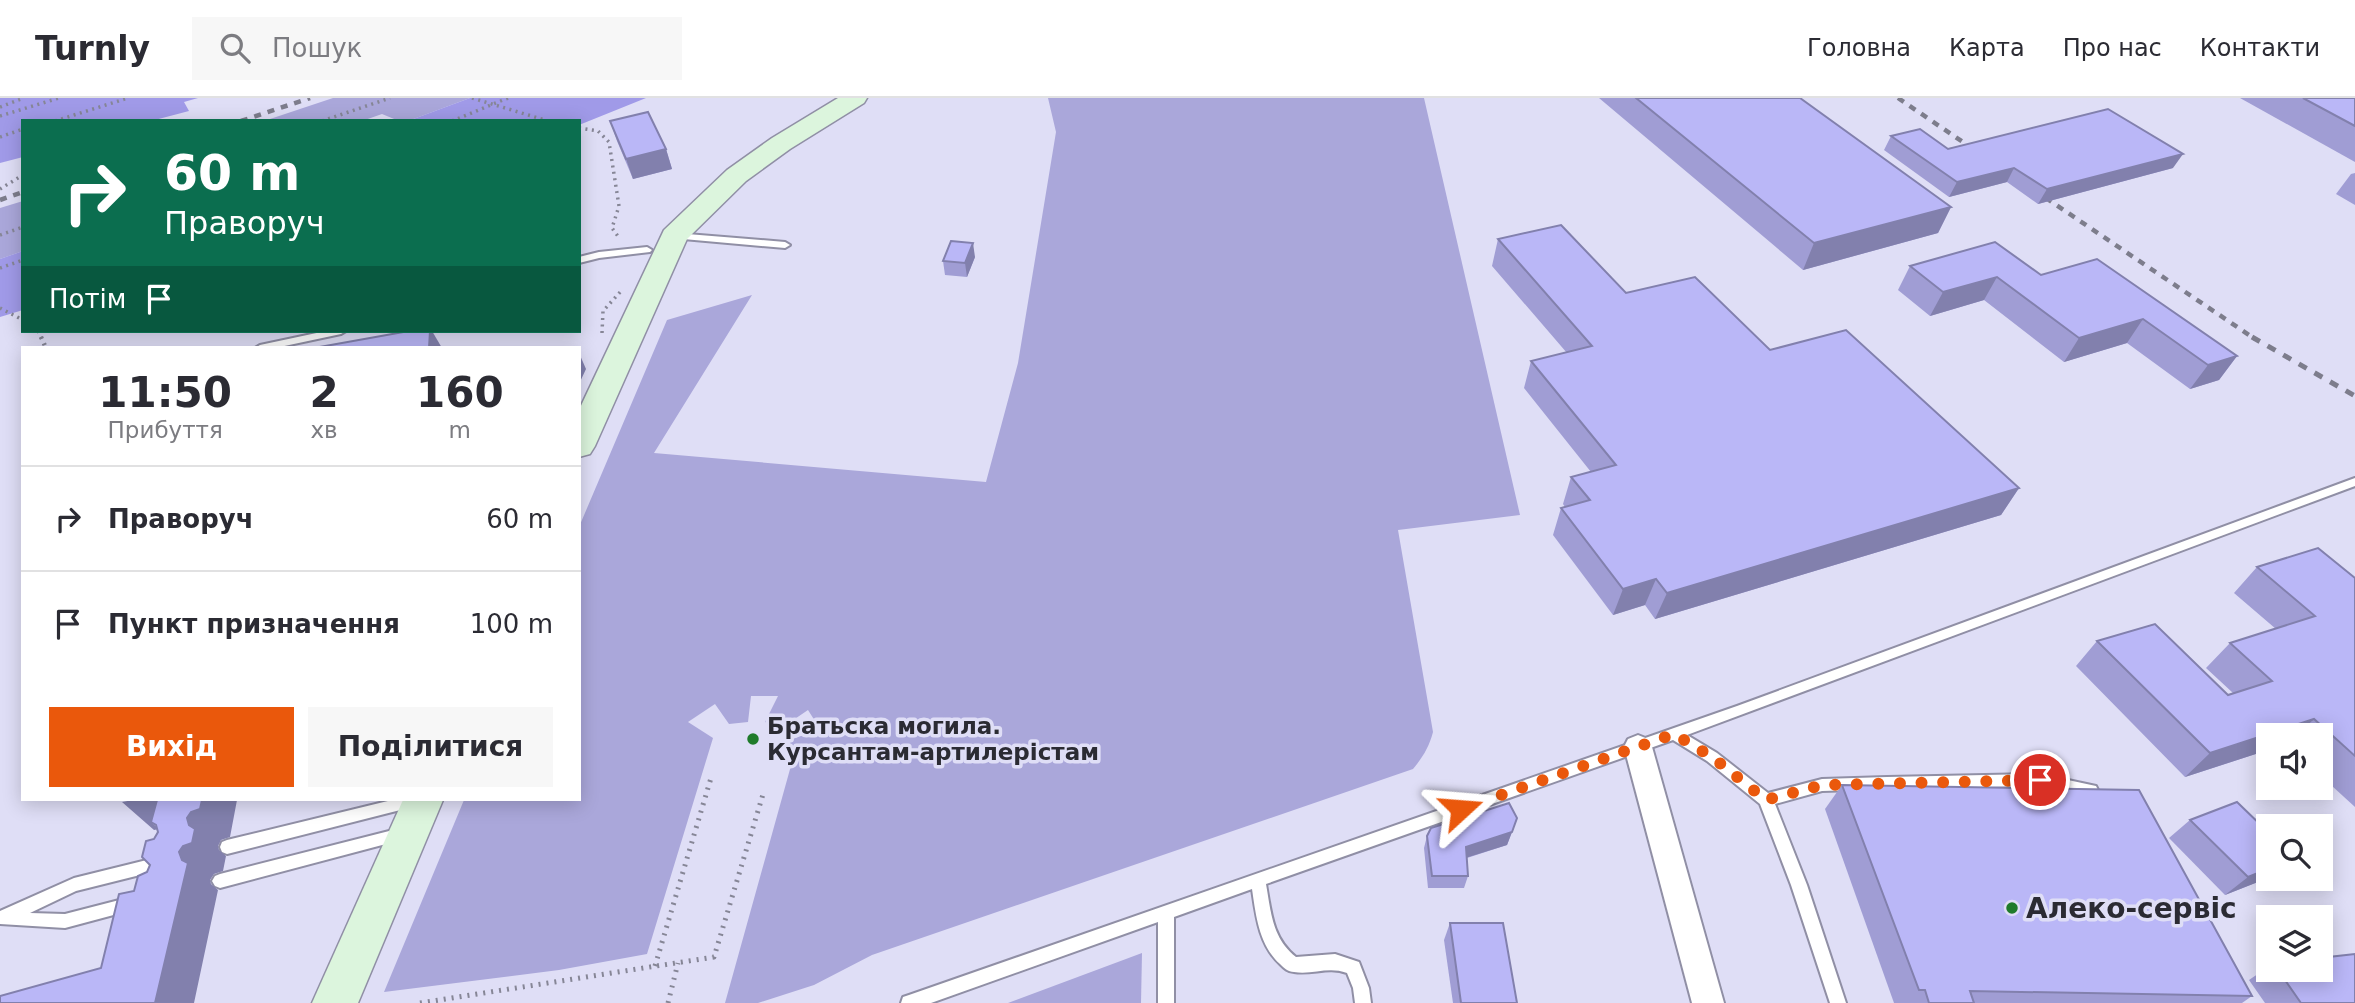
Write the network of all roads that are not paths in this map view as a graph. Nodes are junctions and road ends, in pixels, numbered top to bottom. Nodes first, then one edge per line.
1 (855, 98) edge
2 (674, 236) junction
3 (785, 245) dead end
4 (647, 250) dead end
5 (581, 260) edge
6 (331, 333) edge
7 (270, 346) edge
8 (581, 442) edge
9 (2355, 482) edge
10 (1674, 734) junction
11 (1638, 747) junction
12 (2091, 790) edge
13 (1766, 800) junction
14 (416, 811) edge
15 (228, 847) dead end
16 (180, 859) edge
17 (1258, 880) junction
18 (220, 881) dead end
19 (145, 900) edge
20 (1166, 913) junction
21 (1, 919) edge
22 (335, 1003) edge
23 (909, 1003) edge
24 (1166, 1003) edge
25 (1363, 1003) edge
26 (1708, 1003) edge
27 (1838, 1003) edge

1 - 2 street
2 - 3 lane
2 - 8 street
4 - 5 lane
6 - 7 lane
9 - 10 lane
10 - 11 lane
10 - 13 lane
11 - 17 lane
11 - 26 street
12 - 13 lane
13 - 27 lane
14 - 15 lane
14 - 18 lane
14 - 22 street
16 - 21 lane
17 - 20 lane
17 - 25 lane
19 - 21 lane
20 - 23 lane
20 - 24 lane

